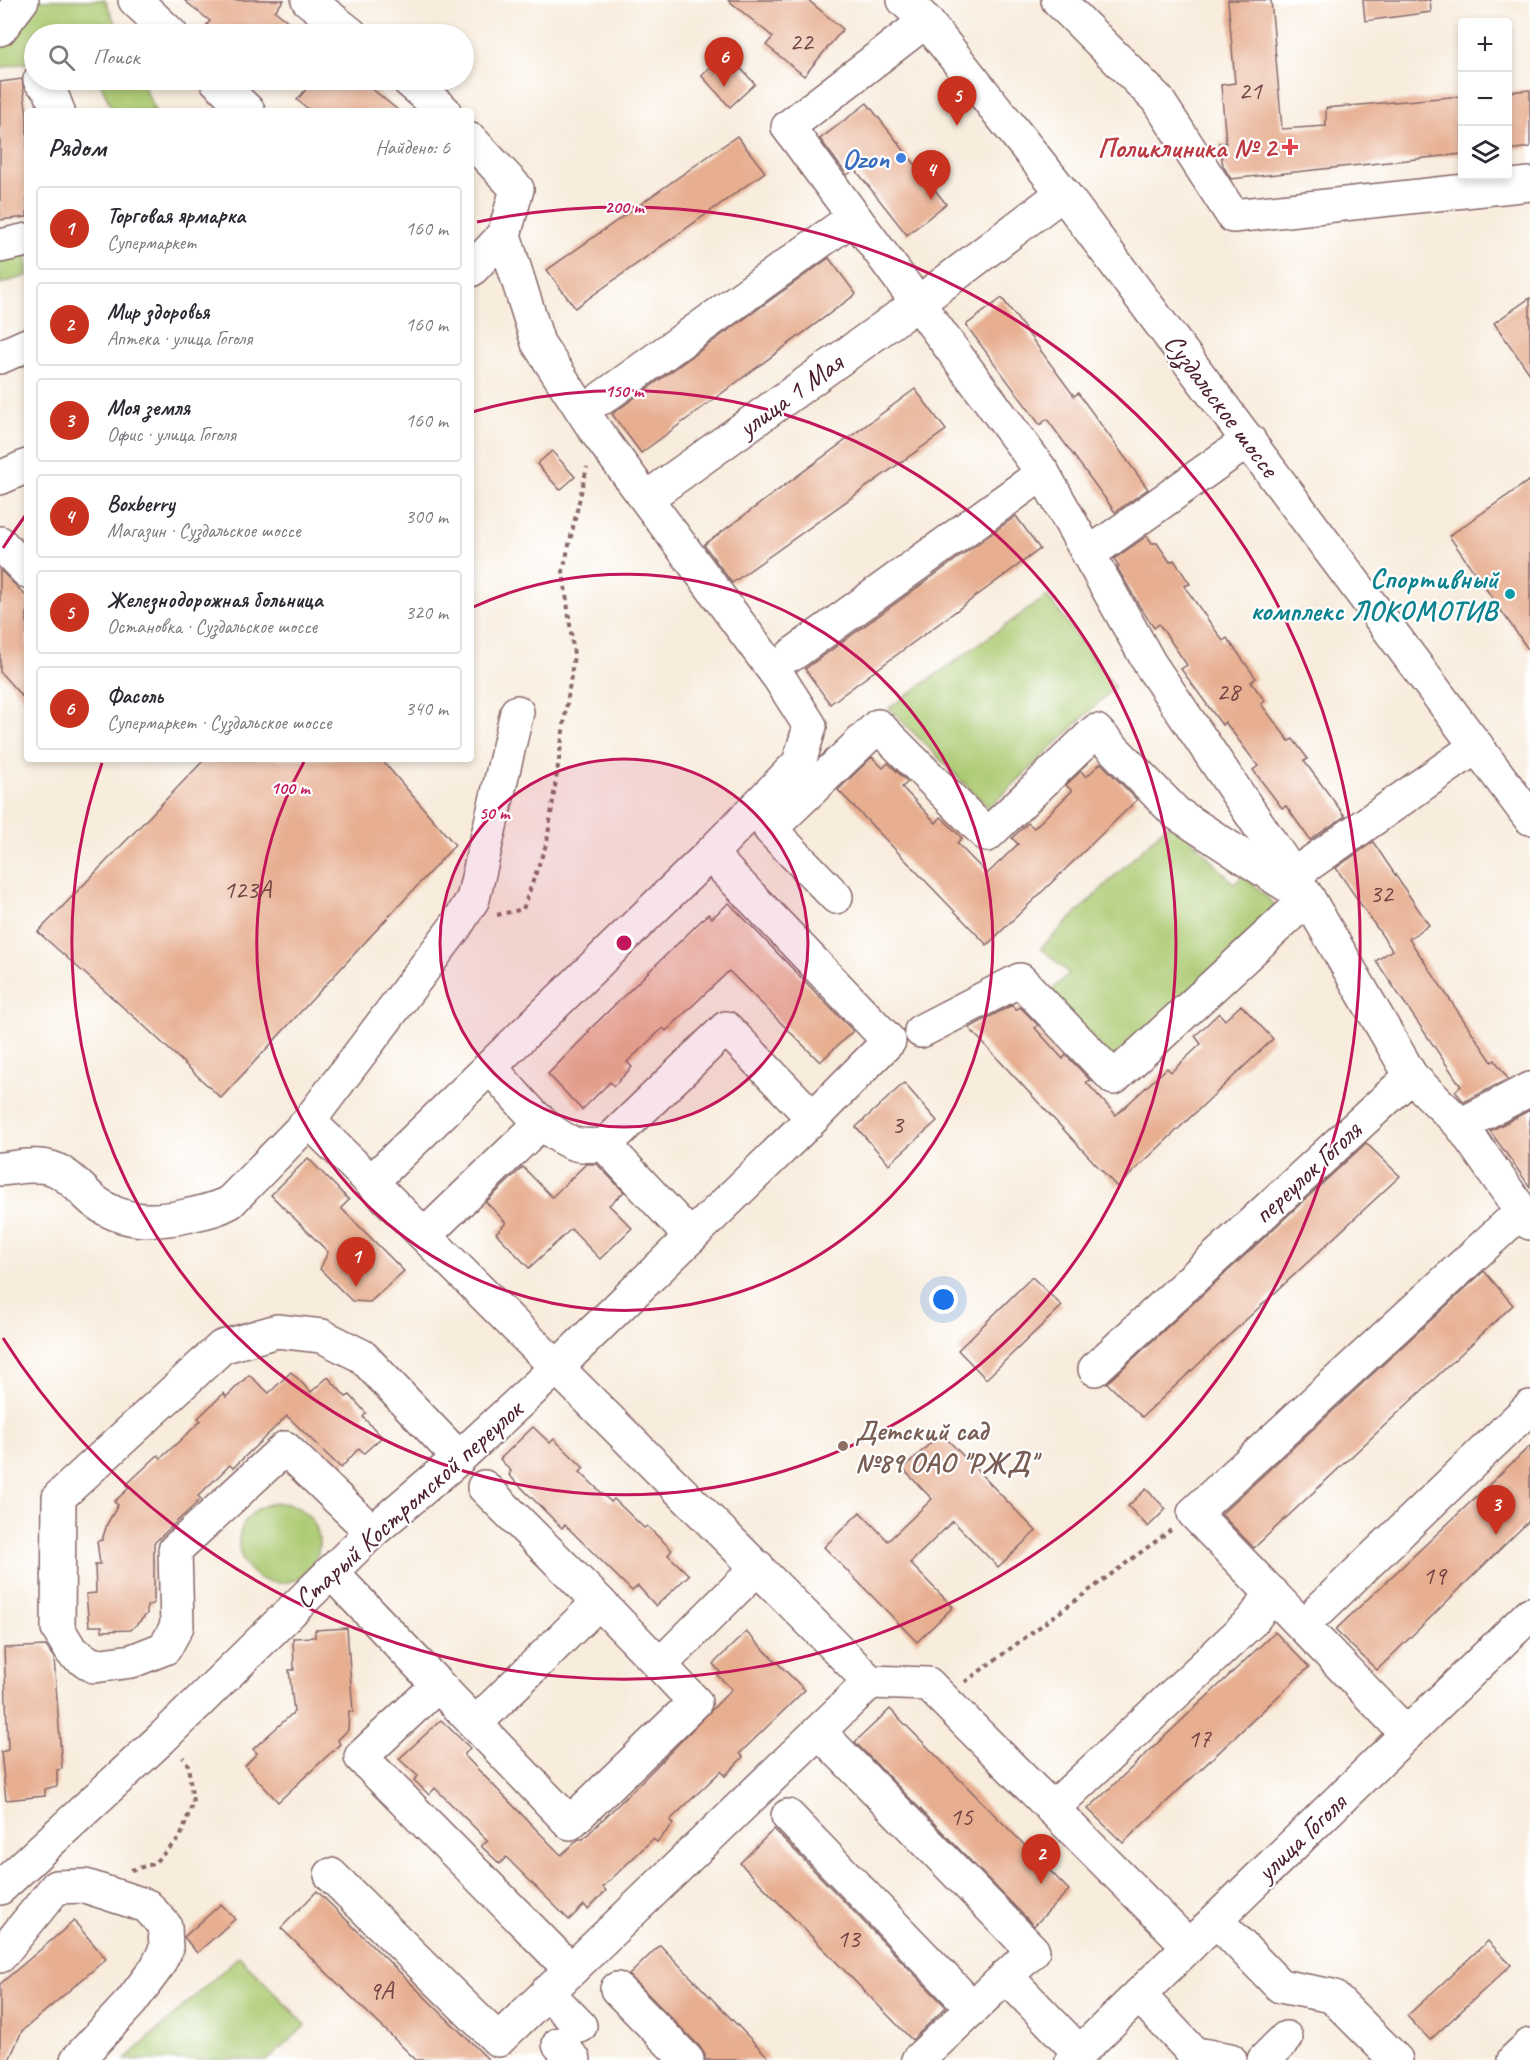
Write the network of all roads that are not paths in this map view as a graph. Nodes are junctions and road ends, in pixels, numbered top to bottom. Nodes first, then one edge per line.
1 (22, 0) edge
2 (135, 0) edge
3 (308, 0) edge
4 (1059, 0) edge
5 (915, 10) edge
6 (160, 24) edge
7 (338, 24) edge
8 (0, 29) edge
9 (50, 90) edge
10 (226, 90) edge
11 (420, 90) edge
12 (57, 108) edge
13 (245, 108) edge
14 (441, 108) edge
15 (474, 143) edge
16 (1530, 184) edge
17 (1063, 193) junction
18 (854, 217) junction
19 (504, 235) junction
20 (24, 241) edge
21 (0, 246) edge
22 (474, 267) edge
23 (918, 303) junction
24 (24, 346) edge
25 (0, 357) edge
26 (602, 398) dead end
27 (1249, 440) junction
28 (24, 467) edge
29 (1043, 473) junction
30 (0, 478) edge
31 (662, 487) dead end
32 (0, 543) edge
33 (1089, 554) junction
34 (24, 568) edge
35 (793, 654) dead end
36 (517, 712) dead end
37 (1477, 746) junction
38 (1530, 818) edge
39 (710, 854) junction
40 (1300, 887) junction
41 (836, 897) dead end
42 (921, 1031) dead end
43 (489, 1067) junction
44 (1411, 1076) junction
45 (1530, 1089) edge
46 (813, 1118) junction
47 (309, 1121) junction
48 (542, 1122) junction
49 (1461, 1125) junction
50 (605, 1145) junction
51 (0, 1169) edge
52 (371, 1182) junction
53 (1526, 1217) edge
54 (424, 1235) junction
55 (691, 1237) junction
56 (556, 1368) junction
57 (1095, 1369) dead end
58 (1530, 1407) edge
59 (459, 1458) junction
60 (484, 1487) dead end
61 (372, 1532) junction
62 (758, 1567) junction
63 (331, 1572) junction
64 (1272, 1593) junction
65 (599, 1602) junction
66 (1319, 1610) dead end
67 (1530, 1614) edge
68 (660, 1665) junction
69 (870, 1682) junction
70 (438, 1685) junction
71 (475, 1724) junction
72 (1407, 1734) junction
73 (832, 1745) dead end
74 (1052, 1809) junction
75 (788, 1816) dead end
76 (331, 1875) dead end
77 (0, 1888) edge
78 (1216, 1920) junction
79 (1189, 1946) junction
80 (0, 1956) edge
81 (572, 1970) junction
82 (1006, 1976) junction
83 (617, 1989) dead end
84 (547, 1992) junction
85 (1139, 1995) junction
86 (973, 2008) junction
87 (571, 2043) edge
88 (1530, 2045) edge
89 (1076, 2056) edge
90 (1198, 2057) edge
91 (77, 2060) edge
92 (687, 2060) edge
93 (918, 2060) edge
94 (1230, 2060) edge
95 (1396, 2060) edge
96 (1514, 2060) edge

1 - 8 main road
2 - 6 main road
3 - 7 main road
4 - 16 main road
5 - 17 main road, Суздальское шоссе
5 - 18 main road
9 - 12 main road
10 - 13 main road
11 - 14 main road
15 - 19 main road
17 - 23 main road, улица 1 Мая
17 - 27 main road, Суздальское шоссе
18 - 23 main road
18 - 26 main road
19 - 22 main road
19 - 39 main road
20 - 21 main road
23 - 29 main road
23 - 31 main road, улица 1 Мая
24 - 25 main road
27 - 33 main road
27 - 37 main road, Суздальское шоссе
28 - 30 main road
29 - 33 main road
29 - 35 main road
32 - 34 main road
33 - 40 main road
36 - 47 main road
37 - 38 main road, Суздальское шоссе
37 - 40 main road
39 - 43 main road
39 - 46 main road, Старый Костромской переулок
40 - 41 main road
40 - 42 main road
40 - 44 main road
43 - 48 main road
43 - 52 main road
44 - 49 main road
44 - 57 main road, переулок Гоголя
45 - 49 main road
46 - 50 main road
46 - 55 main road, Старый Костромской переулок
47 - 51 main road
47 - 52 main road
48 - 50 main road
48 - 54 main road
49 - 53 main road
50 - 55 main road
52 - 54 main road
53 - 64 main road
54 - 56 main road
55 - 56 main road, Старый Костромской переулок
56 - 59 main road, Старый Костромской переулок
56 - 62 main road
58 - 66 main road
59 - 61 main road, Старый Костромской переулок
59 - 61 main road
60 - 65 main road
61 - 63 main road, Старый Костромской переулок
62 - 68 main road
62 - 69 main road
63 - 70 main road
63 - 77 main road, Старый Костромской переулок
64 - 72 main road
64 - 74 main road
65 - 68 main road
65 - 71 main road
67 - 72 main road, улица Гоголя
68 - 71 main road
69 - 74 main road
69 - 81 main road
70 - 71 main road
70 - 81 main road
72 - 78 main road, улица Гоголя
73 - 82 main road
74 - 79 main road
75 - 86 main road
76 - 84 main road
78 - 79 main road, улица Гоголя
78 - 95 main road
79 - 85 main road, улица Гоголя
80 - 91 main road
81 - 84 main road
82 - 86 main road
82 - 89 main road
83 - 92 main road
84 - 87 main road
85 - 89 main road, улица Гоголя
85 - 90 main road
86 - 93 main road
88 - 96 main road
90 - 94 main road

